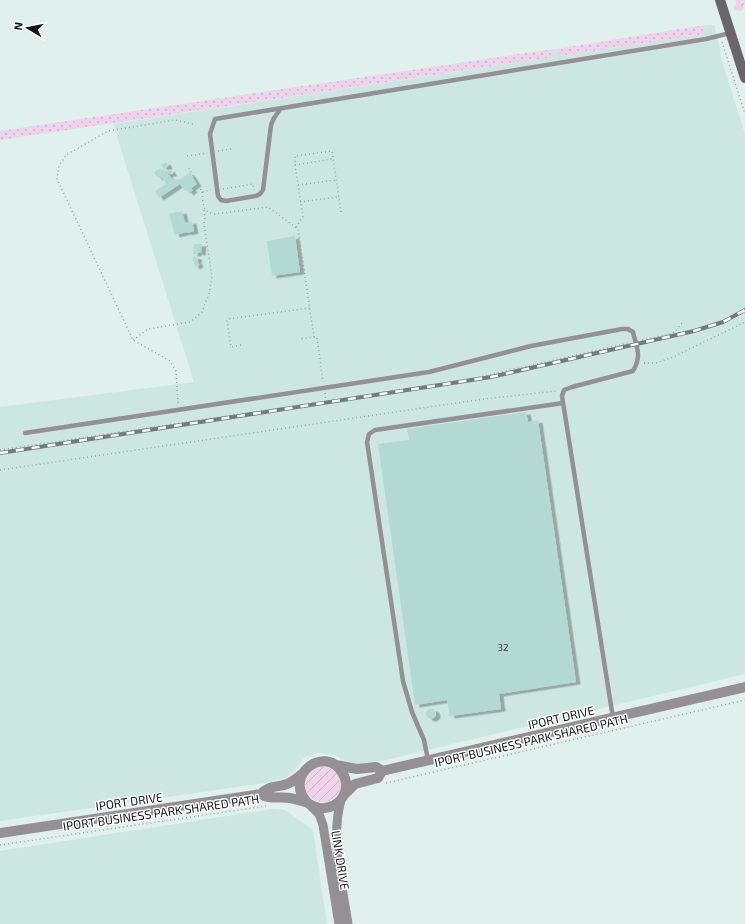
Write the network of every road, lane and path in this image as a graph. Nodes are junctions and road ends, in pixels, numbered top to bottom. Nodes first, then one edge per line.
1 (720, 0) edge
2 (731, 33) junction
3 (720, 36) junction
4 (745, 78) edge
5 (281, 108) junction
6 (745, 114) edge
7 (193, 124) dead end
8 (333, 159) junction
9 (295, 165) junction
10 (189, 168) dead end
11 (336, 180) junction
12 (298, 185) junction
13 (218, 189) junction
14 (202, 192) junction
15 (256, 196) junction
16 (338, 197) junction
17 (300, 202) junction
18 (204, 208) junction
19 (341, 212) dead end
20 (296, 228) junction
21 (310, 308) junction
22 (683, 322) dead end
23 (745, 322) edge
24 (314, 337) junction
25 (299, 339) dead end
26 (133, 340) junction
27 (635, 342) junction
28 (241, 345) dead end
29 (638, 362) junction
30 (324, 388) junction
31 (564, 390) junction
32 (326, 401) junction
33 (563, 403) junction
34 (179, 410) junction
35 (25, 432) dead end
36 (0, 450) edge
37 (0, 470) edge
38 (745, 687) edge
39 (745, 700) edge
40 (613, 718) junction
41 (428, 760) junction
42 (332, 763) junction
43 (382, 771) junction
44 (302, 774) junction
45 (380, 784) dead end
46 (261, 794) junction
47 (342, 797) junction
48 (308, 803) junction
49 (271, 805) dead end
50 (0, 833) edge
51 (0, 845) edge
52 (339, 924) edge
53 (348, 924) edge

1 - 2 main road
2 - 3 lane
2 - 4 main road
3 - 5 lane
3 - 6 path
5 - 13 lane
5 - 15 lane
7 - 26 path
8 - 9 path
8 - 9 path
8 - 11 path
9 - 12 path
10 - 14 path
11 - 12 path
11 - 16 path
12 - 17 path
13 - 14 path
13 - 15 lane
13 - 15 path
14 - 18 path
16 - 17 path
16 - 19 path
17 - 20 path
18 - 20 path
18 - 26 path
20 - 21 path
21 - 24 path
21 - 28 path
22 - 27 path
23 - 29 path
24 - 25 path
24 - 30 path
26 - 34 path
27 - 29 lane
27 - 30 lane
27 - 32 path
29 - 31 lane
30 - 32 path
30 - 34 lane
31 - 33 lane
31 - 37 path
32 - 36 path
33 - 40 lane
33 - 41 lane
34 - 35 lane
38 - 40 street, IPORT DRIVE
39 - 45 path, IPORT BUSINESS PARK SHARED PATH
40 - 41 street, IPORT DRIVE
41 - 43 street, IPORT DRIVE
42 - 43 street, IPORT DRIVE
42 - 44 street
42 - 47 street
43 - 47 street, IPORT DRIVE
44 - 46 street, IPORT DRIVE
44 - 48 street
46 - 48 street, IPORT DRIVE
46 - 50 street, IPORT DRIVE
47 - 48 street
47 - 53 street, LINK DRIVE
48 - 52 street, LINK DRIVE
49 - 51 path, IPORT BUSINESS PARK SHARED PATH

